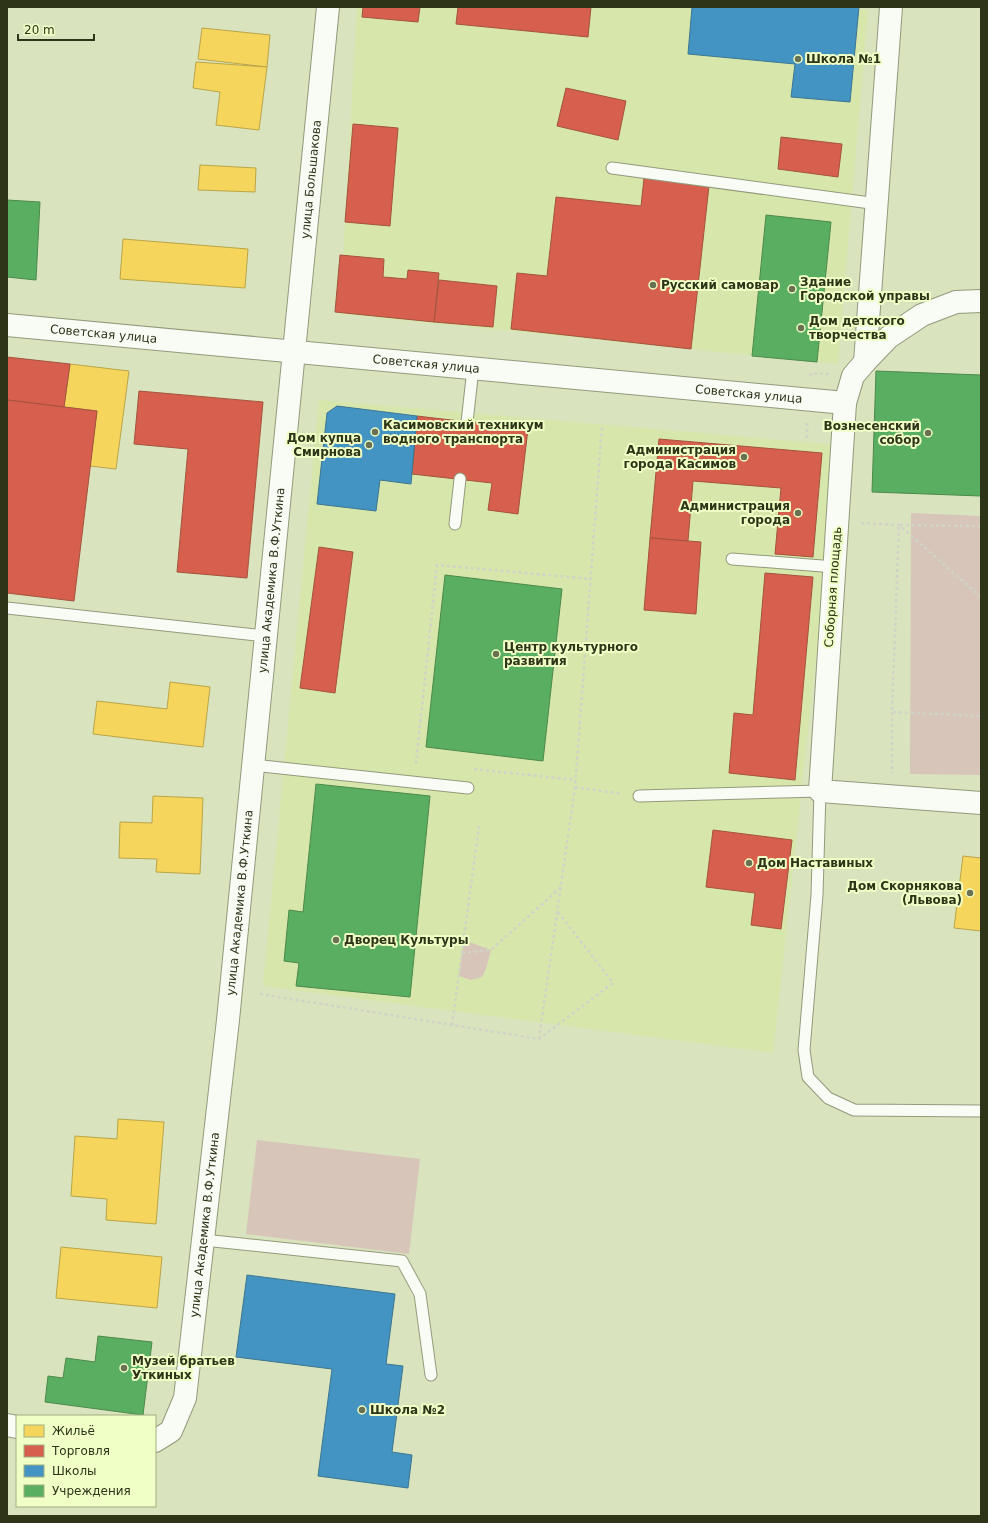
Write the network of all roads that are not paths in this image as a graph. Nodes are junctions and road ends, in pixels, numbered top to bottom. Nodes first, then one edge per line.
1 (328, 7) edge
2 (891, 7) edge
3 (612, 168) dead end
4 (878, 204) junction
5 (981, 301) edge
6 (7, 325) edge
7 (294, 352) junction
8 (865, 362) junction
9 (473, 369) junction
10 (845, 403) junction
11 (467, 422) dead end
12 (460, 479) dead end
13 (455, 524) dead end
14 (732, 559) dead end
15 (835, 567) junction
16 (7, 608) edge
17 (266, 636) junction
18 (253, 766) junction
19 (468, 788) dead end
20 (820, 791) junction
21 (639, 796) road end
22 (981, 803) edge
23 (981, 1111) edge
24 (204, 1240) junction
25 (432, 1375) dead end
26 (156, 1440) edge

1 - 7 street, улица Большакова
2 - 4 street
3 - 4 lane
4 - 8 street
5 - 8 street, Соборная площадь
6 - 7 street, Советская улица
7 - 9 street, Советская улица
7 - 17 street, улица Академика В.Ф.Уткина
8 - 10 street, Соборная площадь
9 - 10 street, Советская улица
9 - 11 lane
10 - 15 street, Соборная площадь
12 - 13 lane
14 - 15 lane
15 - 20 street, Соборная площадь
16 - 17 lane
17 - 18 street, улица Академика В.Ф.Уткина
18 - 19 lane
18 - 24 street, улица Академика В.Ф.Уткина
20 - 21 lane
20 - 22 street
20 - 23 lane
24 - 25 lane
24 - 26 street, улица Академика В.Ф.Уткина

